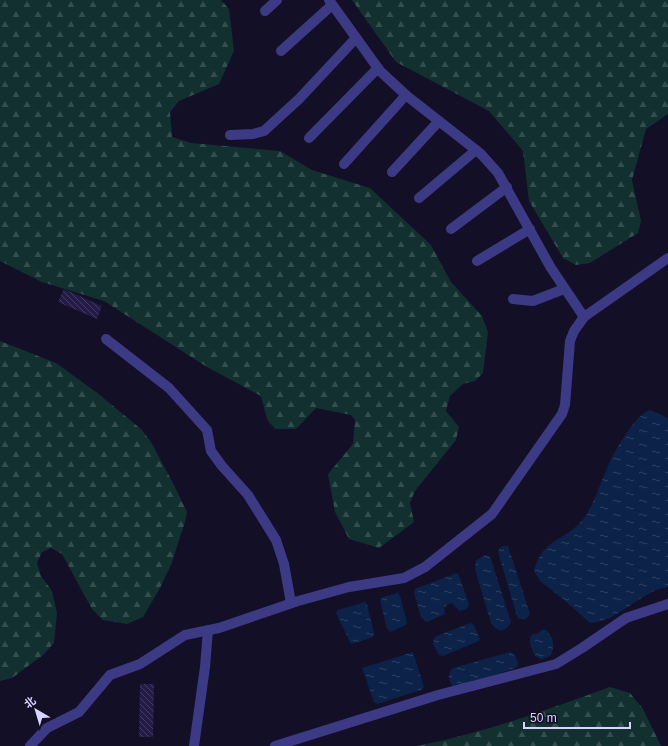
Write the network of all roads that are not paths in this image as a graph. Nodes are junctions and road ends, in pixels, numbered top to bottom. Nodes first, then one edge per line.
1 (276, 0) edge
2 (330, 2) edge
3 (265, 11) dead end
4 (356, 38) junction
5 (281, 51) dead end
6 (378, 68) junction
7 (406, 95) junction
8 (439, 121) junction
9 (230, 135) dead end
10 (309, 138) dead end
11 (476, 150) junction
12 (344, 164) dead end
13 (392, 172) dead end
14 (507, 187) junction
15 (419, 198) dead end
16 (451, 229) dead end
17 (530, 229) junction
18 (668, 258) edge
19 (477, 261) dead end
20 (564, 289) junction
21 (513, 299) dead end
22 (584, 317) junction
23 (106, 339) dead end
24 (291, 603) junction
25 (668, 604) edge
26 (208, 630) junction
27 (30, 746) edge
28 (194, 746) edge
29 (275, 746) edge

1 - 3 street
2 - 4 street
2 - 5 street
4 - 6 street
4 - 9 street
6 - 7 street
6 - 10 street
7 - 8 street
7 - 12 street
8 - 11 street
8 - 13 street
11 - 14 street
11 - 15 street
14 - 16 street
14 - 17 street
17 - 19 street
17 - 20 street
18 - 22 street
20 - 21 street
20 - 22 street
22 - 24 street
23 - 24 street
24 - 26 street
25 - 29 street
26 - 27 street
26 - 28 street

